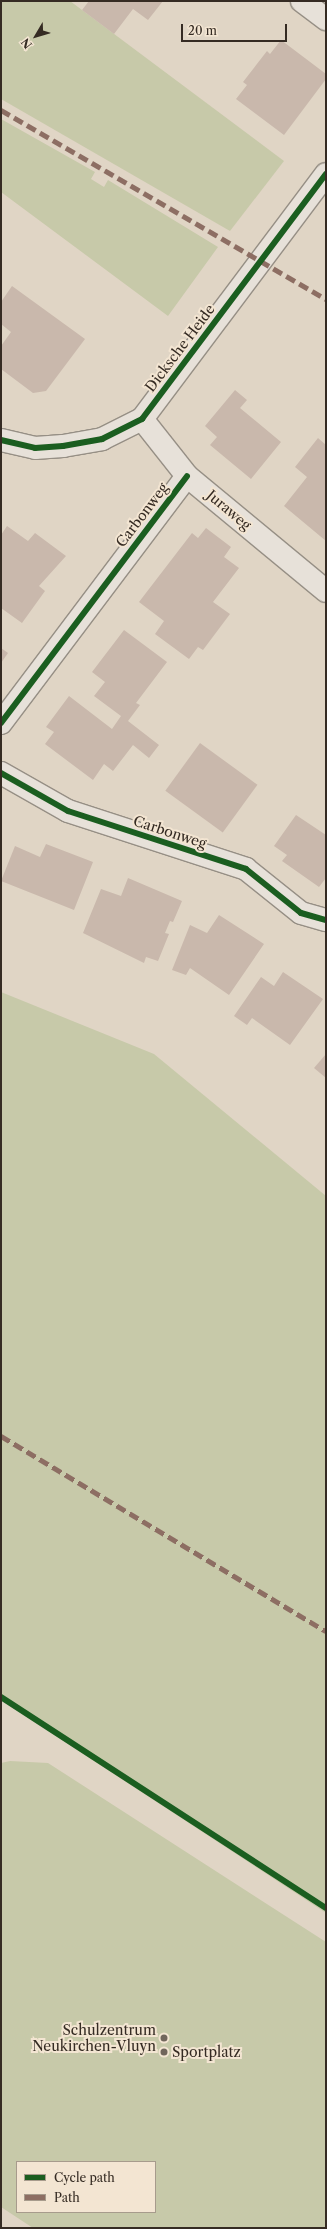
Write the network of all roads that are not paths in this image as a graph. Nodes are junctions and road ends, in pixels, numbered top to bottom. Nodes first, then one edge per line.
1 (302, 1) edge
2 (326, 19) edge
3 (326, 174) edge
4 (142, 419) junction
5 (1, 440) edge
6 (187, 476) junction
7 (326, 591) edge
8 (1, 723) edge
9 (1, 773) edge
10 (326, 920) edge

1 - 2 street
3 - 4 street, Dicksche Heide
4 - 5 street, Dicksche Heide
4 - 6 street, Juraweg
6 - 7 street, Juraweg
6 - 8 street, Carbonweg
9 - 10 street, Carbonweg

